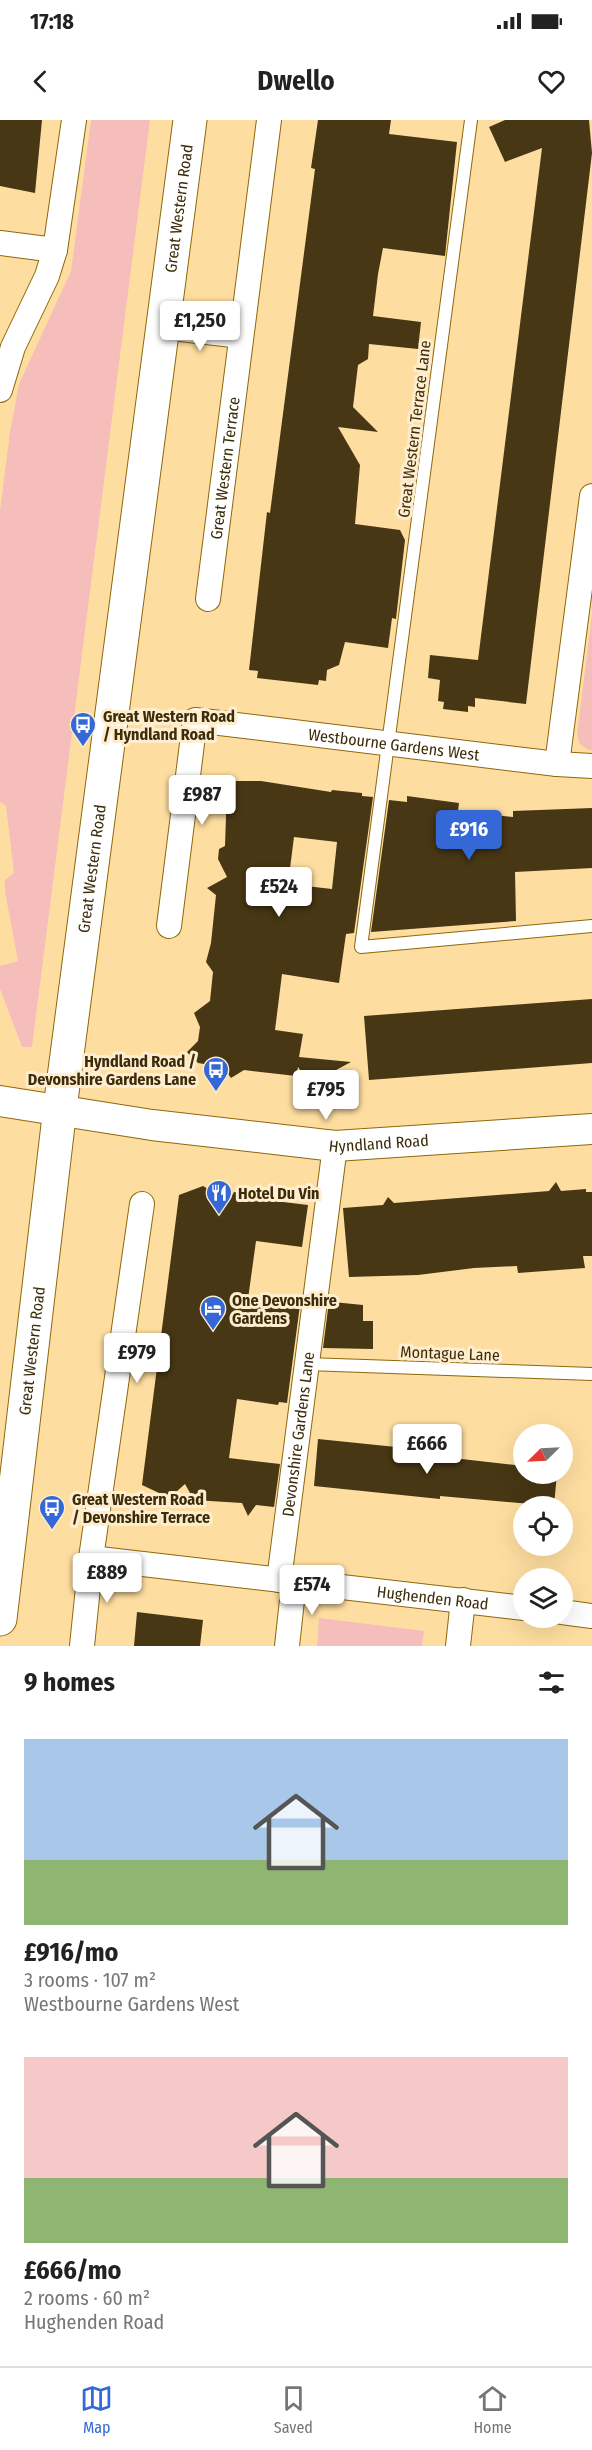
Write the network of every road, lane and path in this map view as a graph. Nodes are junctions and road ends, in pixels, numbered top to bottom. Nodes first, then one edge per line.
1 (74, 120) edge
2 (190, 120) edge
3 (269, 120) edge
4 (471, 120) edge
5 (0, 243) edge
6 (55, 250) junction
7 (164, 327) junction
8 (241, 336) junction
9 (0, 390) edge
10 (592, 496) edge
11 (208, 599) dead end
12 (390, 743) junction
13 (557, 764) junction
14 (592, 766) edge
15 (169, 926) dead end
16 (592, 926) edge
17 (0, 1101) edge
18 (60, 1108) junction
19 (592, 1129) edge
20 (335, 1146) junction
21 (142, 1204) dead end
22 (307, 1364) junction
23 (592, 1374) edge
24 (91, 1558) junction
25 (287, 1581) junction
26 (463, 1600) junction
27 (513, 1607) edge
28 (573, 1613) edge
29 (592, 1616) edge
30 (0, 1619) edge
31 (82, 1646) edge
32 (287, 1646) edge
33 (458, 1646) edge

1 - 6 street
2 - 7 main road, Great Western Road
3 - 8 street, Great Western Terrace
4 - 12 lane, Great Western Terrace Lane
5 - 6 street
6 - 9 street
7 - 8 street
7 - 18 main road, Great Western Road
8 - 11 street, Great Western Terrace
10 - 13 street
12 - 13 street, Westbourne Gardens West
12 - 15 street, Westbourne Gardens West
12 - 16 lane, Great Western Terrace Lane
13 - 14 street, Westbourne Gardens West
17 - 18 street, Hyndland Road
18 - 20 street, Hyndland Road
18 - 30 main road, Great Western Road
19 - 20 street, Hyndland Road
20 - 22 street, Devonshire Gardens Lane
21 - 24 street
22 - 23 lane, Montague Lane
22 - 25 street, Devonshire Gardens Lane
24 - 25 street, Hughenden Road
24 - 31 street
25 - 26 street, Hughenden Road
25 - 32 street, Devonshire Gardens Lane
26 - 27 street, Hughenden Road
26 - 33 street
28 - 29 street

